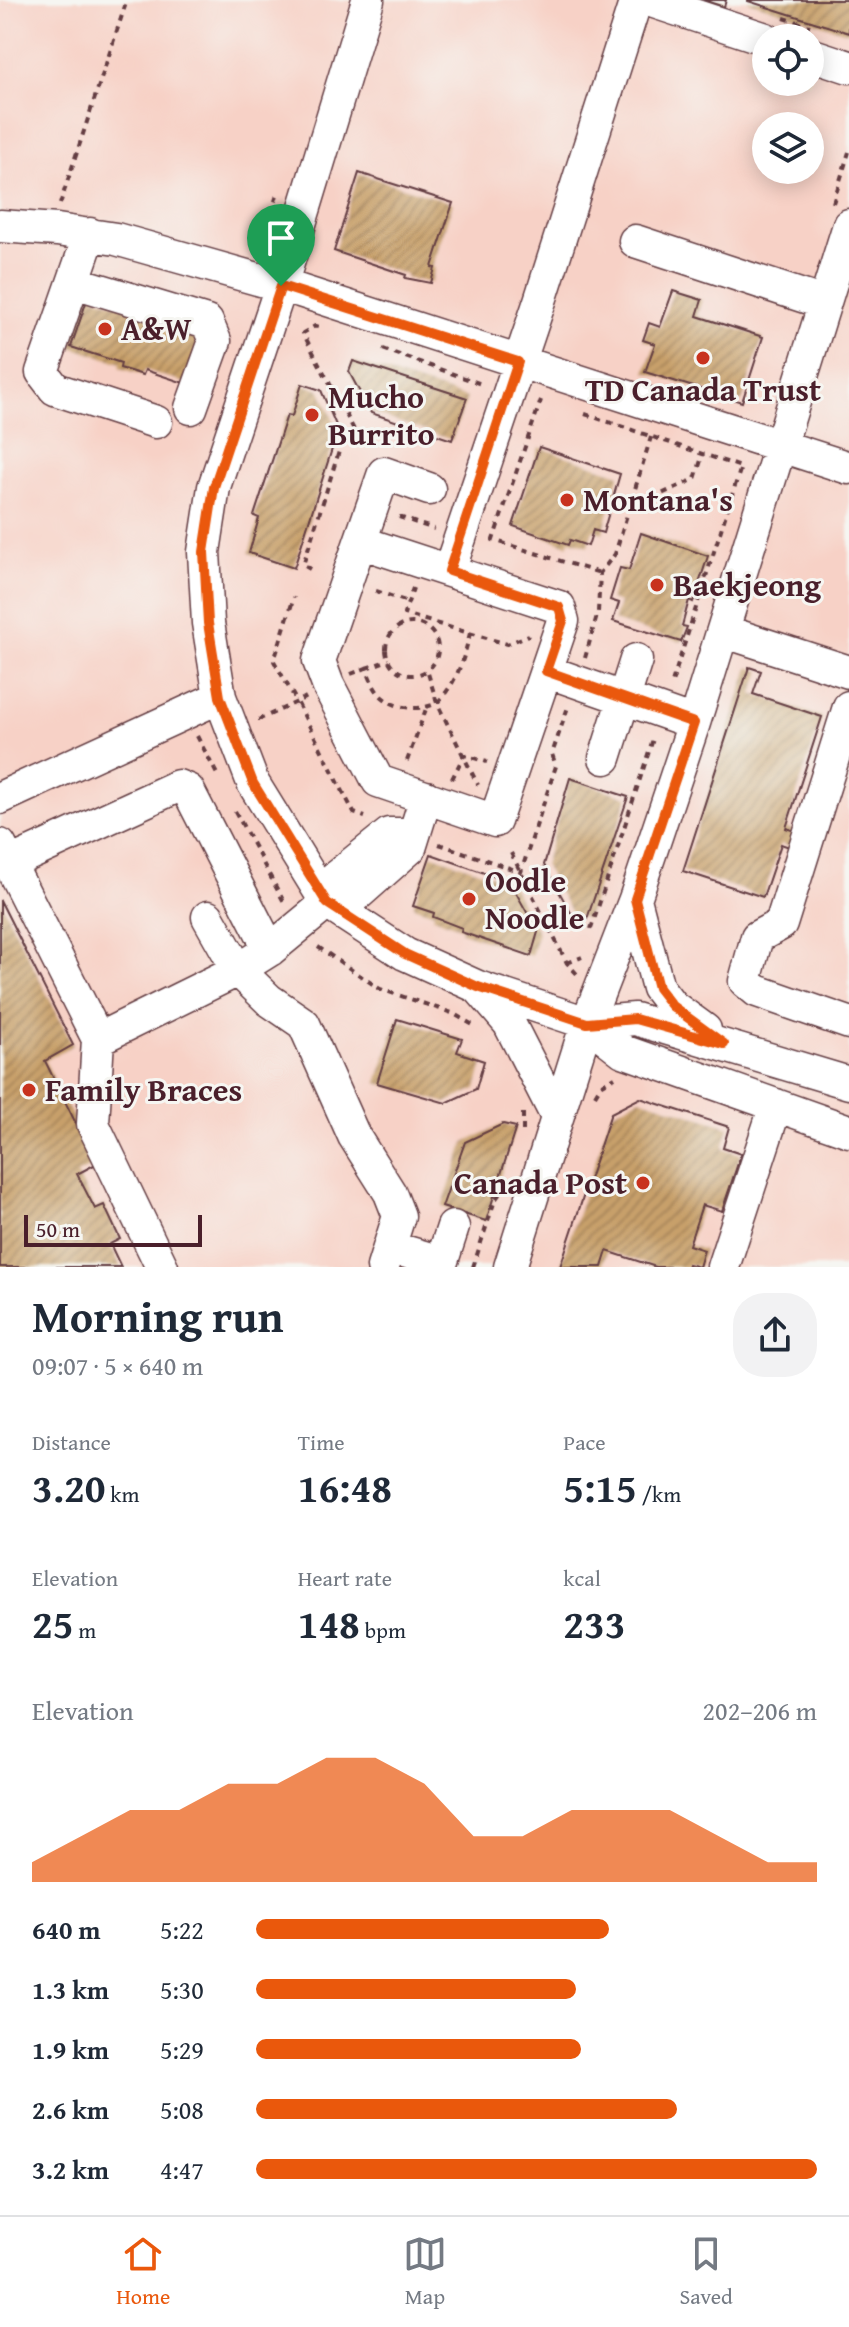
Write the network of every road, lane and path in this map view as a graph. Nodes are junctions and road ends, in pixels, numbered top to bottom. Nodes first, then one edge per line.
1 (127, 0) edge
2 (368, 0) edge
3 (636, 0) edge
4 (648, 0) edge
5 (756, 24) edge
6 (824, 49) edge
7 (849, 67) edge
8 (56, 218) dead end
9 (849, 225) edge
10 (0, 226) edge
11 (90, 234) junction
12 (635, 241) dead end
13 (74, 282) junction
14 (281, 286) junction
15 (824, 303) junction
16 (329, 330) dead end
17 (371, 345) dead end
18 (518, 362) junction
19 (484, 385) dead end
20 (533, 399) dead end
21 (191, 408) dead end
22 (582, 414) dead end
23 (156, 422) dead end
24 (358, 434) junction
25 (651, 437) junction
26 (361, 443) dead end
27 (779, 445) junction
28 (703, 454) junction
29 (849, 468) edge
30 (429, 489) dead end
31 (630, 508) junction
32 (399, 517) dead end
33 (434, 529) dead end
34 (360, 542) junction
35 (310, 569) dead end
36 (449, 571) junction
37 (600, 573) junction
38 (417, 577) dead end
39 (376, 591) dead end
40 (294, 597) dead end
41 (408, 602) junction
42 (588, 611) dead end
43 (598, 612) junction
44 (404, 614) junction
45 (395, 630) junction
46 (723, 631) junction
47 (536, 632) dead end
48 (470, 633) junction
49 (389, 660) junction
50 (636, 660) dead end
51 (583, 666) dead end
52 (366, 668) junction
53 (427, 670) junction
54 (546, 671) junction
55 (849, 672) edge
56 (338, 680) dead end
57 (670, 692) dead end
58 (220, 697) junction
59 (571, 698) dead end
60 (297, 702) junction
61 (437, 703) junction
62 (622, 707) junction
63 (849, 707) edge
64 (427, 708) junction
65 (694, 723) junction
66 (264, 731) dead end
67 (464, 755) junction
68 (605, 758) dead end
69 (493, 764) dead end
70 (403, 771) dead end
71 (541, 781) dead end
72 (549, 783) junction
73 (437, 792) junction
74 (0, 798) edge
75 (484, 798) dead end
76 (367, 818) dead end
77 (422, 838) junction
78 (511, 853) dead end
79 (5, 854) edge
80 (521, 872) junction
81 (635, 899) junction
82 (327, 903) junction
83 (208, 917) dead end
84 (591, 929) dead end
85 (586, 944) dead end
86 (270, 950) junction
87 (567, 963) junction
88 (238, 970) junction
89 (577, 974) dead end
90 (478, 987) junction
91 (587, 1023) junction
92 (849, 1023) edge
93 (98, 1039) junction
94 (724, 1044) junction
95 (849, 1083) edge
96 (521, 1101) dead end
97 (776, 1105) junction
98 (556, 1115) junction
99 (849, 1131) edge
100 (523, 1134) dead end
101 (509, 1182) dead end
102 (453, 1227) dead end
103 (386, 1257) edge
104 (441, 1264) edge
105 (162, 1267) edge
106 (473, 1267) edge
107 (510, 1267) edge
108 (723, 1267) edge

1 - 8 path
2 - 14 lane
3 - 18 lane
4 - 5 lane
6 - 7 lane
9 - 15 lane
10 - 11 lane
11 - 13 lane
11 - 14 lane
12 - 15 lane
13 - 21 lane
13 - 23 lane
14 - 18 lane
14 - 58 lane
15 - 27 lane
16 - 24 path
17 - 19 path
18 - 27 lane
18 - 36 lane
20 - 37 path
22 - 25 path
24 - 26 path
24 - 35 path
25 - 28 path
25 - 31 path
27 - 29 lane
27 - 46 lane
28 - 31 path
28 - 57 path
30 - 34 lane
31 - 37 path
32 - 33 path
34 - 36 lane
34 - 73 lane
36 - 54 lane
37 - 43 path
38 - 41 path
39 - 41 path
40 - 60 path
41 - 44 path
42 - 43 path
43 - 51 path
44 - 45 path
44 - 48 path
45 - 49 path
45 - 53 path
46 - 55 lane
46 - 65 lane
47 - 48 path
48 - 61 path
49 - 52 path
49 - 53 path
50 - 62 lane
52 - 56 path
52 - 64 path
53 - 61 path
54 - 62 lane
54 - 73 lane
58 - 74 lane
58 - 82 lane
59 - 72 path
60 - 66 path
60 - 76 path
61 - 64 path
61 - 67 path
62 - 65 lane
62 - 68 lane
62 - 84 path
63 - 92 lane
64 - 70 path
65 - 81 lane
67 - 69 path
67 - 73 path
67 - 75 path
71 - 72 path
72 - 80 path
73 - 77 lane
77 - 80 path
77 - 82 lane
78 - 80 path
79 - 86 lane
79 - 93 lane
80 - 87 path
81 - 91 lane
81 - 94 lane
82 - 86 lane
82 - 90 lane
83 - 88 lane
85 - 87 path
86 - 88 lane
87 - 89 path
88 - 93 lane
88 - 103 lane
90 - 91 lane
90 - 98 lane
91 - 94 lane
91 - 97 lane
91 - 98 lane
93 - 105 lane
94 - 95 lane
96 - 100 path
97 - 99 lane
97 - 108 lane
98 - 107 lane
101 - 106 path
102 - 104 lane
103 - 104 lane

